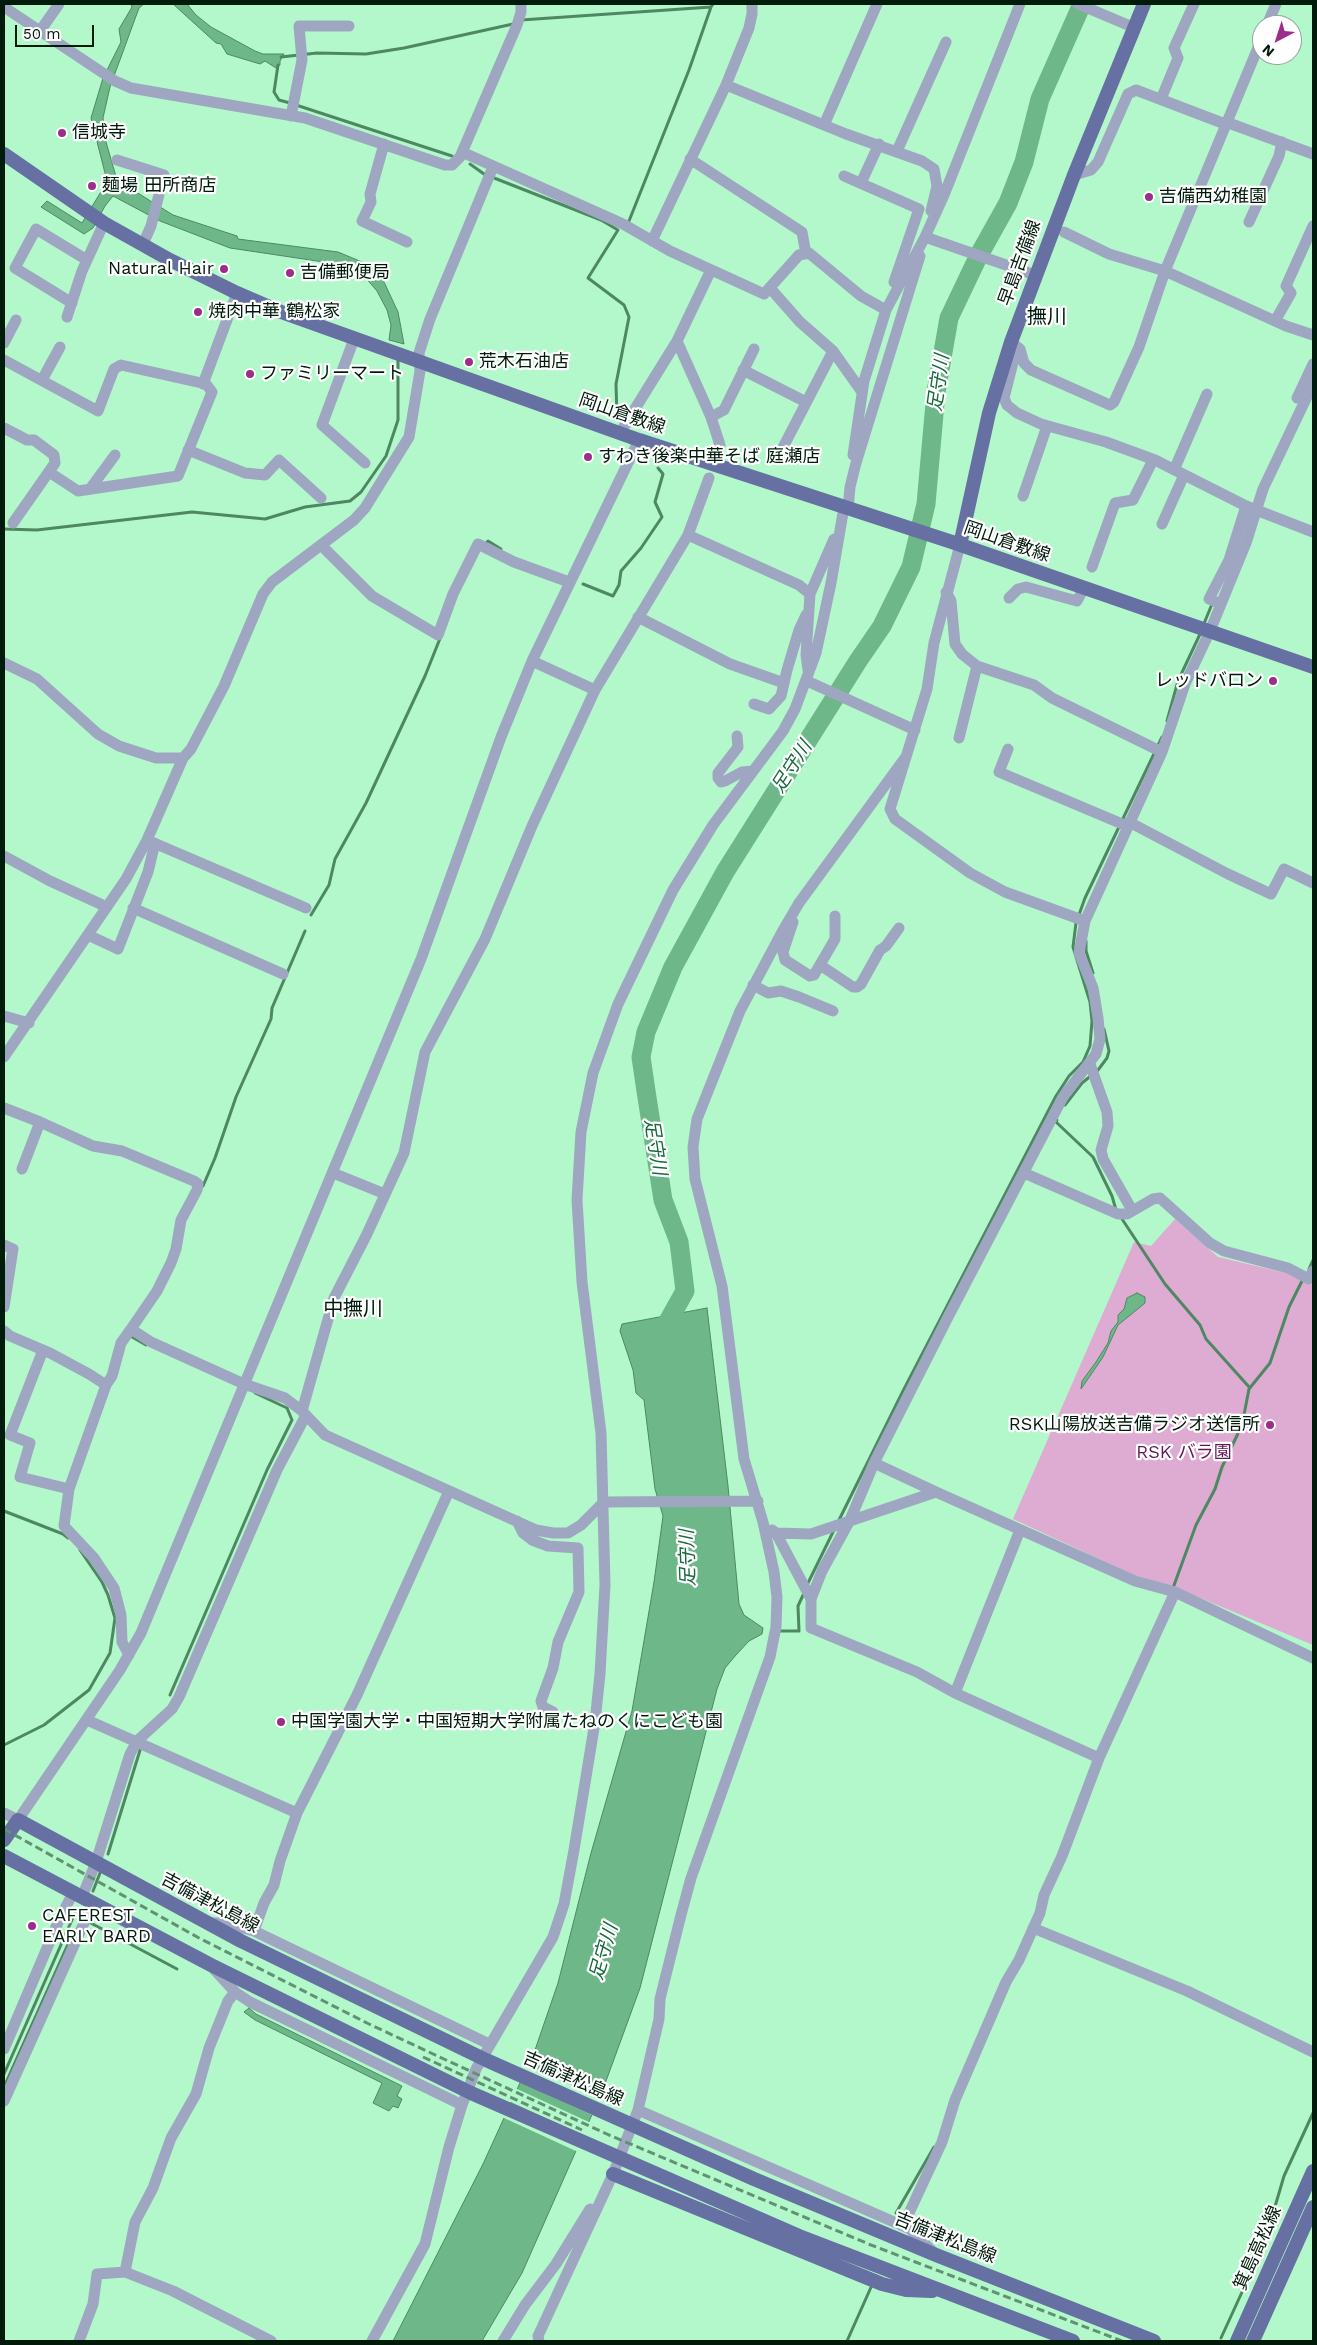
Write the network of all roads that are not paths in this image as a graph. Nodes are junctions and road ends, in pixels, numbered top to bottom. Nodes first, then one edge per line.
1 (58, 4) edge
2 (521, 4) edge
3 (754, 4) edge
4 (877, 4) edge
5 (1020, 4) edge
6 (1078, 4) edge
7 (1144, 4) edge
8 (1194, 4) edge
9 (4, 7) edge
10 (349, 26) dead end
11 (1132, 27) junction
12 (40, 31) junction
13 (946, 42) dead end
14 (1252, 62) edge
15 (726, 85) junction
16 (1161, 100) junction
17 (293, 108) junction
18 (1226, 123) junction
19 (824, 125) junction
20 (1282, 142) junction
21 (384, 144) junction
22 (879, 144) junction
23 (897, 151) junction
24 (462, 152) junction
25 (4, 154) edge
26 (1313, 154) edge
27 (690, 159) junction
28 (117, 160) dead end
29 (490, 172) junction
30 (1074, 175) junction
31 (844, 176) dead end
32 (862, 184) junction
33 (97, 218) junction
34 (1249, 222) dead end
35 (1313, 226) edge
36 (1064, 232) dead end
37 (929, 238) junction
38 (652, 241) junction
39 (407, 242) dead end
40 (143, 244) junction
41 (806, 254) junction
42 (87, 260) junction
43 (711, 270) junction
44 (1166, 271) junction
45 (1033, 274) junction
46 (770, 288) junction
47 (237, 293) junction
48 (72, 303) junction
49 (887, 308) junction
50 (68, 317) dead end
51 (16, 320) dead end
52 (1275, 321) junction
53 (1313, 335) edge
54 (354, 339) junction
55 (677, 341) junction
56 (4, 343) edge
57 (1014, 345) junction
58 (60, 347) dead end
59 (754, 349) dead end
60 (833, 351) junction
61 (4, 360) edge
62 (414, 360) junction
63 (1313, 364) edge
64 (743, 370) junction
65 (42, 380) junction
66 (203, 384) junction
67 (1313, 384) edge
68 (862, 392) junction
69 (1207, 394) dead end
70 (1297, 398) dead end
71 (806, 402) junction
72 (711, 417) junction
73 (1047, 426) junction
74 (4, 428) edge
75 (620, 433) junction
76 (639, 440) junction
77 (188, 450) junction
78 (718, 453) dead end
79 (115, 455) dead end
80 (778, 457) dead end
81 (1153, 460) junction
82 (365, 463) dead end
83 (48, 472) junction
84 (1179, 472) junction
85 (709, 478) dead end
86 (850, 487) junction
87 (90, 489) junction
88 (1023, 496) dead end
89 (321, 498) dead end
90 (1251, 508) junction
91 (847, 512) junction
92 (13, 523) dead end
93 (1162, 524) dead end
94 (1313, 532) edge
95 (688, 535) junction
96 (956, 544) junction
97 (321, 545) junction
98 (1092, 567) dead end
99 (569, 582) junction
100 (1084, 588) junction
101 (946, 592) junction
102 (810, 594) junction
103 (1009, 598) dead end
104 (809, 609) junction
105 (638, 618) junction
106 (1205, 629) junction
107 (532, 661) junction
108 (4, 663) edge
109 (977, 666) junction
110 (1313, 667) edge
111 (809, 679) junction
112 (784, 683) junction
113 (595, 690) junction
114 (754, 704) dead end
115 (913, 729) junction
116 (737, 736) dead end
117 (959, 738) dead end
118 (1008, 749) dead end
119 (1158, 750) junction
120 (183, 758) junction
121 (905, 758) junction
122 (753, 771) junction
123 (1128, 824) junction
124 (151, 842) junction
125 (4, 856) edge
126 (1313, 883) edge
127 (799, 903) junction
128 (107, 907) junction
129 (133, 908) junction
130 (306, 908) dead end
131 (836, 916) dead end
132 (1080, 919) junction
133 (899, 928) dead end
134 (88, 935) junction
135 (820, 965) junction
136 (283, 974) dead end
137 (753, 985) junction
138 (833, 1011) dead end
139 (4, 1016) edge
140 (29, 1023) junction
141 (4, 1057) edge
142 (1092, 1070) junction
143 (4, 1108) edge
144 (40, 1122) junction
145 (22, 1169) dead end
146 (333, 1173) junction
147 (1024, 1173) junction
148 (385, 1194) junction
149 (1132, 1210) junction
150 (4, 1246) edge
151 (1307, 1274) edge
152 (4, 1307) edge
153 (4, 1331) edge
154 (134, 1331) junction
155 (43, 1350) junction
156 (244, 1384) junction
157 (106, 1385) junction
158 (304, 1413) junction
159 (874, 1463) junction
160 (69, 1489) junction
161 (449, 1490) junction
162 (936, 1492) junction
163 (754, 1501) junction
164 (606, 1502) junction
165 (517, 1521) junction
166 (848, 1521) junction
167 (763, 1522) junction
168 (1020, 1530) junction
169 (776, 1533) junction
170 (1173, 1592) junction
171 (808, 1593) junction
172 (129, 1655) junction
173 (1313, 1658) edge
174 (955, 1693) junction
175 (553, 1712) dead end
176 (87, 1720) junction
177 (137, 1741) junction
178 (1097, 1757) junction
179 (4, 1813) edge
180 (297, 1813) junction
181 (18, 1820) junction
182 (4, 1840) edge
183 (4, 1856) edge
184 (96, 1862) junction
185 (83, 1898) junction
186 (207, 1923) junction
187 (1033, 1928) junction
188 (254, 1931) junction
189 (211, 1965) junction
190 (235, 1992) junction
191 (489, 2044) junction
192 (4, 2049) edge
193 (1313, 2052) edge
194 (4, 2101) edge
195 (462, 2105) junction
196 (638, 2110) junction
197 (1313, 2171) edge
198 (613, 2174) junction
199 (602, 2194) junction
200 (1313, 2207) edge
201 (903, 2226) junction
202 (936, 2256) junction
203 (125, 2272) junction
204 (943, 2291) junction
205 (79, 2341) edge
206 (272, 2341) edge
207 (372, 2341) edge
208 (504, 2341) edge
209 (539, 2341) edge
210 (1073, 2341) edge
211 (1154, 2341) edge
212 (1236, 2341) edge
213 (1253, 2341) edge

1 - 12 street
2 - 24 street
3 - 15 street
4 - 19 street
5 - 37 street
6 - 11 street
7 - 11 main road, 早島吉備線
8 - 16 street
9 - 12 street
10 - 17 street
11 - 30 main road, 早島吉備線
12 - 17 street
13 - 23 street
14 - 18 street
15 - 19 street
15 - 27 street
16 - 18 street
16 - 30 street
17 - 21 street
18 - 20 street
18 - 44 street
19 - 22 street
20 - 26 street
20 - 34 street
21 - 24 street
21 - 39 street
22 - 23 street
22 - 32 street
23 - 37 street
24 - 29 street
25 - 33 main road, 岡山倉敷線
27 - 38 street
27 - 41 street
28 - 40 street
29 - 38 street
29 - 62 street
30 - 45 main road, 早島吉備線
31 - 32 street
32 - 49 street
33 - 40 main road, 岡山倉敷線
33 - 42 street
35 - 52 street
36 - 44 street
37 - 45 street
37 - 49 street
37 - 86 street
38 - 43 street
40 - 47 main road, 岡山倉敷線
41 - 46 street
41 - 49 street
42 - 48 street
42 - 48 street
43 - 46 street
43 - 55 street
44 - 52 street
44 - 57 street
45 - 57 main road, 早島吉備線
46 - 60 street
47 - 54 main road, 岡山倉敷線
47 - 66 street
48 - 50 street
49 - 68 street
51 - 56 street
52 - 53 street
54 - 62 main road, 岡山倉敷線
54 - 82 street
55 - 72 street
55 - 75 street
57 - 73 street
57 - 96 main road, 早島吉備線
58 - 65 street
59 - 64 street
60 - 68 street
60 - 71 street
61 - 65 street
62 - 75 main road, 岡山倉敷線
62 - 97 street
63 - 70 street
64 - 71 street
64 - 72 street
65 - 66 street
66 - 77 street
67 - 90 street
68 - 86 street
69 - 84 street
71 - 80 street
72 - 78 street
73 - 81 street
73 - 88 street
74 - 83 street
75 - 76 main road, 岡山倉敷線
76 - 91 main road, 岡山倉敷線
76 - 99 street
77 - 87 street
77 - 89 street
79 - 87 street
81 - 84 street
81 - 98 street
83 - 87 street
83 - 92 street
84 - 90 street
84 - 93 street
85 - 95 street
86 - 91 street
90 - 94 street
90 - 106 street
91 - 96 main road, 岡山倉敷線
91 - 102 street
91 - 111 street
95 - 102 street
95 - 105 street
96 - 100 main road, 岡山倉敷線
96 - 101 street
97 - 99 street
97 - 120 street
99 - 107 street
100 - 103 street
100 - 106 main road, 岡山倉敷線
101 - 109 street
101 - 115 street
102 - 104 street
104 - 111 street
104 - 112 street
105 - 112 street
105 - 113 street
106 - 110 main road, 岡山倉敷線
106 - 119 street
107 - 113 street
107 - 146 street
108 - 120 street
109 - 117 street
109 - 119 street
111 - 115 street
111 - 122 street
112 - 114 street
113 - 148 street
115 - 121 street
116 - 122 street
118 - 123 street
119 - 123 street
120 - 124 street
121 - 127 street
121 - 132 street
122 - 164 street
123 - 126 street
123 - 132 street
124 - 128 street
124 - 129 street
124 - 130 street
125 - 128 street
127 - 135 street
127 - 137 street
128 - 134 street
129 - 134 street
129 - 136 street
131 - 135 street
132 - 142 street
133 - 135 street
134 - 140 street
137 - 138 street
137 - 163 street
139 - 140 street
140 - 141 street
142 - 147 street
142 - 149 street
143 - 144 street
144 - 145 street
144 - 154 street
146 - 148 street
146 - 156 street
147 - 149 street
147 - 159 street
148 - 158 street
149 - 151 street
150 - 152 street
153 - 155 street
154 - 156 street
154 - 157 street
155 - 157 street
155 - 160 street
156 - 158 street
156 - 172 street
157 - 160 street
158 - 161 street
158 - 177 street
159 - 162 street
159 - 166 street
160 - 172 street
161 - 165 street
161 - 180 street
162 - 166 street
162 - 168 street
163 - 164 street
163 - 167 street
164 - 165 street
164 - 191 street
165 - 175 street
166 - 169 street
166 - 171 street
167 - 169 street
167 - 196 street
168 - 170 street
168 - 174 street
169 - 171 street
170 - 173 street
170 - 178 street
171 - 174 street
172 - 176 street
174 - 178 street
176 - 177 street
176 - 181 street
177 - 180 street
177 - 184 street
178 - 187 street
179 - 181 street
180 - 188 street
181 - 182 main road
181 - 184 main road, 吉備津松島線
183 - 185 main road
184 - 185 street
184 - 186 main road, 吉備津松島線
185 - 189 main road
185 - 192 street
185 - 194 street
186 - 188 street
186 - 202 main road, 吉備津松島線
187 - 193 street
187 - 201 street
188 - 191 street
189 - 190 street
189 - 204 main road
190 - 195 street
190 - 203 street
191 - 195 street
195 - 207 street
196 - 198 street
196 - 201 street
197 - 212 main road, 箕島高松線
198 - 199 street
198 - 204 main road
199 - 208 street
199 - 209 street
200 - 213 main road, 箕島高松線
201 - 202 street
202 - 211 main road, 吉備津松島線
203 - 205 street
203 - 206 street
204 - 210 main road

